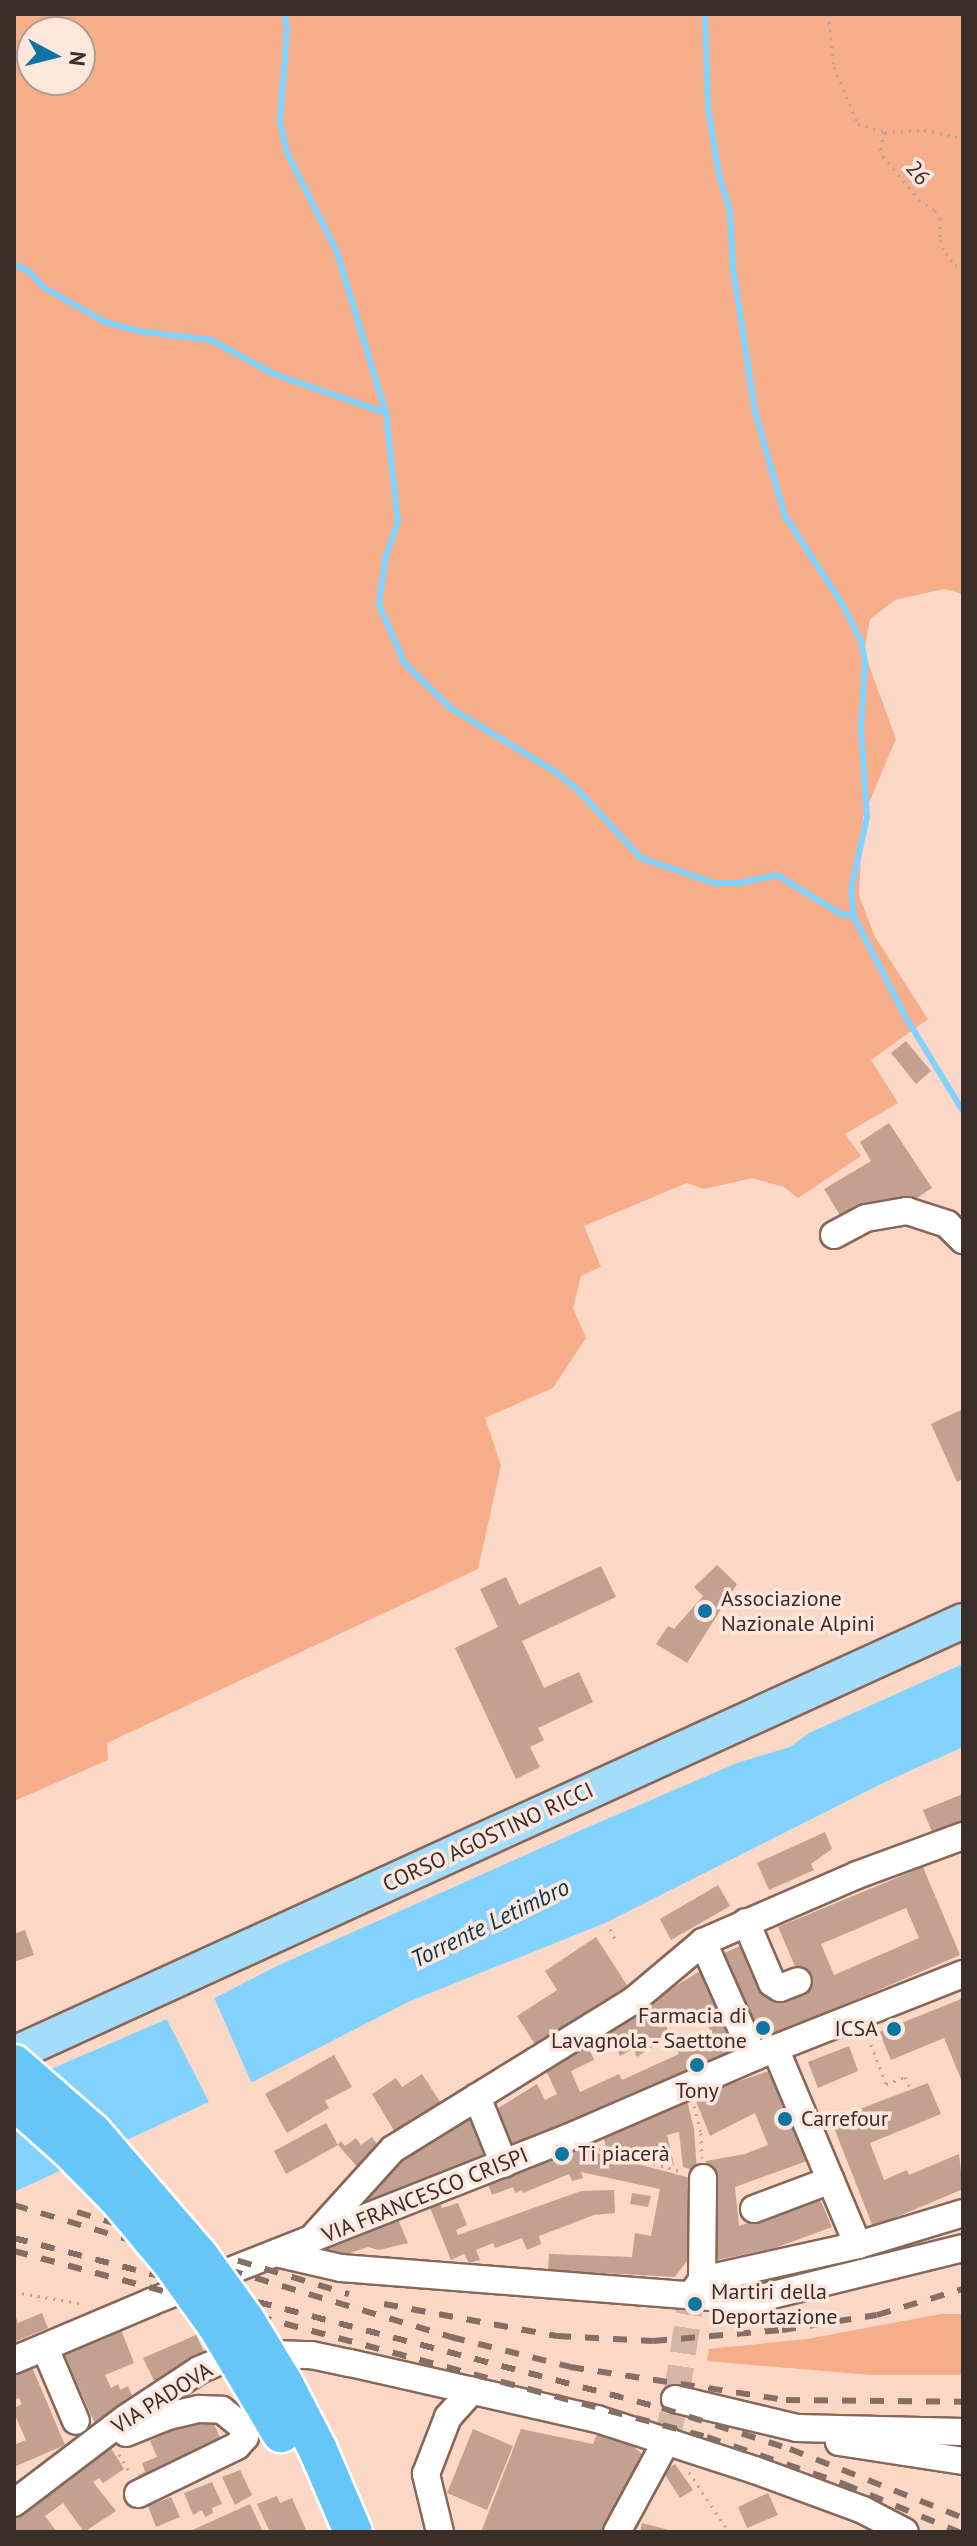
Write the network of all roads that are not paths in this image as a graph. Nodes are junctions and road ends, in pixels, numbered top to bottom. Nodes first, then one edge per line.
1 (834, 1235) dead end
2 (963, 1240) edge
3 (963, 1621) edge
4 (962, 1836) edge
5 (746, 1922) junction
6 (703, 1942) junction
7 (963, 1974) edge
8 (798, 1981) dead end
9 (764, 2053) junction
10 (14, 2054) edge
11 (14, 2064) edge
12 (477, 2097) junction
13 (14, 2100) edge
14 (504, 2164) junction
15 (703, 2178) road end
16 (831, 2180) junction
17 (754, 2209) dead end
18 (963, 2213) edge
19 (310, 2240) junction
20 (858, 2245) junction
21 (963, 2248) edge
22 (276, 2253) junction
23 (697, 2287) junction
24 (45, 2348) junction
25 (14, 2360) edge
26 (472, 2390) junction
27 (676, 2399) dead end
28 (76, 2421) dead end
29 (797, 2428) junction
30 (963, 2432) edge
31 (670, 2442) junction
32 (101, 2444) junction
33 (963, 2461) edge
34 (138, 2494) road end
35 (14, 2503) edge
36 (325, 2532) edge
37 (353, 2532) edge
38 (440, 2532) edge
39 (617, 2532) edge
40 (905, 2532) edge

1 - 2 street
3 - 10 main road, CORSO AGOSTINO RICCI
4 - 5 street
5 - 6 street
5 - 8 street
6 - 9 street
6 - 12 street
7 - 9 street, VIA FRANCESCO CRISPI
9 - 14 street, VIA FRANCESCO CRISPI
9 - 16 street
11 - 37 highway, bridge
12 - 14 street
12 - 19 street
13 - 36 highway, bridge
14 - 19 street, VIA FRANCESCO CRISPI
15 - 23 street
16 - 17 street
16 - 20 street
18 - 20 street
19 - 22 street, VIA FRANCESCO CRISPI
20 - 23 street
21 - 23 street
22 - 23 street
22 - 24 street, VIA FRANCESCO CRISPI
24 - 25 street, VIA FRANCESCO CRISPI
24 - 28 street
26 - 31 street, VIA PADOVA
26 - 32 street, VIA PADOVA
26 - 38 street
27 - 29 street
29 - 30 street
29 - 33 street
31 - 39 street
31 - 40 street, VIA PADOVA
32 - 34 street
32 - 35 street, VIA PADOVA

